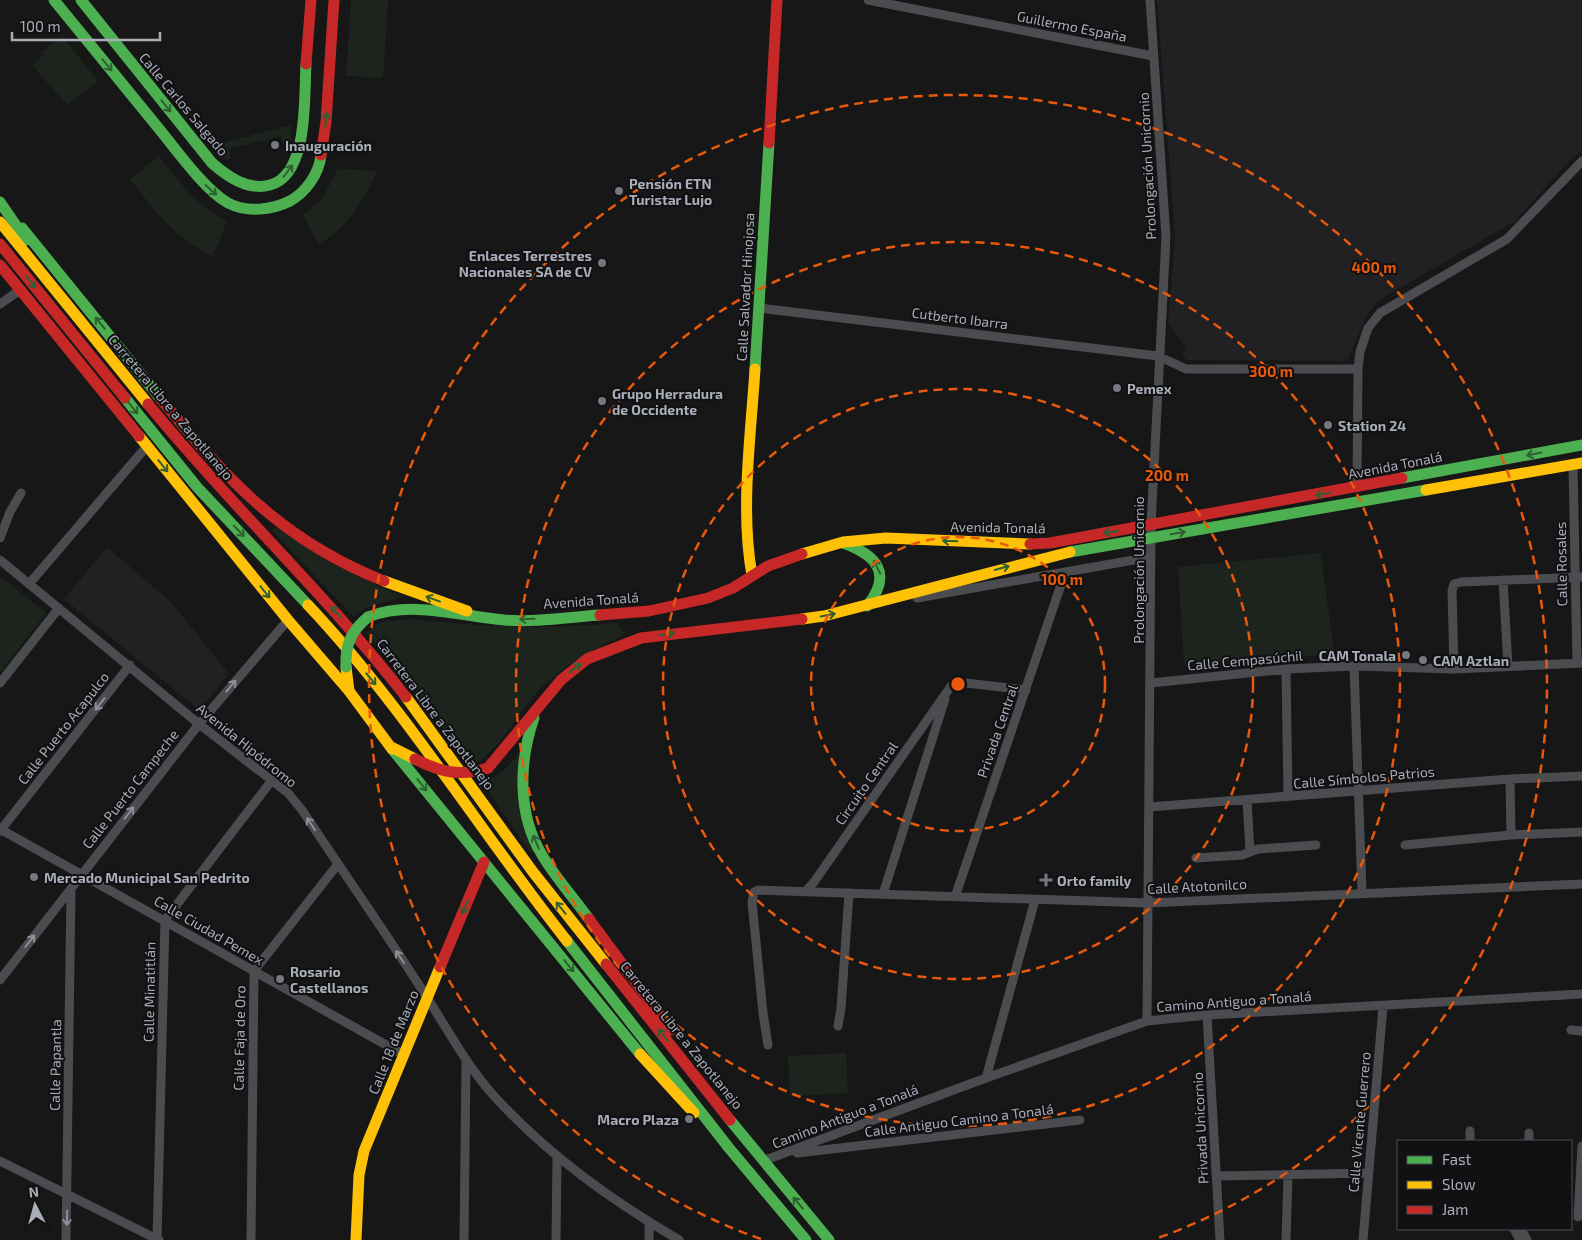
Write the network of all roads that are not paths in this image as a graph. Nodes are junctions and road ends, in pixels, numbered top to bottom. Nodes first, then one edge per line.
1 (54, 0) edge
2 (80, 0) edge
3 (311, 0) edge
4 (334, 0) edge
5 (776, 0) edge
6 (868, 0) edge
7 (1150, 0) edge
8 (1154, 56) junction
9 (1580, 162) edge
10 (0, 202) edge
11 (0, 222) edge
12 (0, 244) edge
13 (0, 265) edge
14 (20, 290) junction
15 (0, 304) edge
16 (759, 308) junction
17 (78, 318) junction
18 (1158, 356) junction
19 (1358, 369) junction
20 (1582, 445) edge
21 (147, 446) junction
22 (1578, 464) edge
23 (1357, 488) junction
24 (21, 493) dead end
25 (1151, 525) junction
26 (0, 538) edge
27 (1151, 538) junction
28 (842, 542) junction
29 (1151, 557) junction
30 (0, 560) edge
31 (1065, 573) junction
32 (752, 576) junction
33 (1579, 577) edge
34 (1503, 580) junction
35 (29, 584) junction
36 (882, 602) junction
37 (867, 606) junction
38 (59, 608) junction
39 (480, 615) junction
40 (288, 620) junction
41 (1580, 663) edge
42 (130, 666) junction
43 (1354, 666) junction
44 (1508, 666) junction
45 (1286, 669) junction
46 (1454, 669) junction
47 (0, 683) edge
48 (1151, 683) junction
49 (948, 689) junction
50 (1026, 690) junction
51 (349, 691) junction
52 (541, 703) junction
53 (199, 724) junction
54 (392, 747) junction
55 (1582, 776) edge
56 (1510, 779) junction
57 (272, 780) junction
58 (1357, 790) junction
59 (1288, 797) junction
60 (1247, 800) junction
61 (1149, 807) junction
62 (0, 830) edge
63 (1582, 832) edge
64 (1511, 835) junction
65 (1316, 845) dead end
66 (1405, 845) dead end
67 (1250, 852) junction
68 (1196, 858) dead end
69 (484, 862) junction
70 (338, 864) junction
71 (81, 874) junction
72 (1582, 884) edge
73 (71, 890) junction
74 (805, 892) junction
75 (1362, 892) junction
76 (849, 893) junction
77 (883, 894) junction
78 (955, 897) junction
79 (1035, 900) junction
80 (1148, 903) junction
81 (165, 920) junction
82 (254, 971) junction
83 (0, 980) edge
84 (1582, 994) edge
85 (427, 997) junction
86 (1383, 1006) junction
87 (1207, 1015) junction
88 (1147, 1021) junction
89 (838, 1026) dead end
90 (1571, 1030) dead end
91 (1582, 1031) edge
92 (768, 1045) dead end
93 (404, 1056) junction
94 (466, 1060) junction
95 (986, 1078) junction
96 (1080, 1120) dead end
97 (1470, 1131) dead end
98 (1470, 1140) edge
99 (1582, 1146) edge
100 (729, 1148) junction
101 (782, 1154) junction
102 (759, 1157) junction
103 (558, 1158) junction
104 (0, 1162) edge
105 (1367, 1173) junction
106 (1288, 1175) junction
107 (1217, 1176) junction
108 (67, 1196) junction
109 (1577, 1218) edge
110 (649, 1222) junction
111 (827, 1237) edge
112 (66, 1240) edge
113 (158, 1240) edge
114 (251, 1240) edge
115 (356, 1240) edge
116 (464, 1240) edge
117 (556, 1240) edge
118 (649, 1240) edge
119 (679, 1240) edge
120 (806, 1240) edge
121 (836, 1240) edge
122 (1220, 1240) edge
123 (1286, 1240) edge
124 (1363, 1240) edge

1 -> 4 main road
2 -> 3 main road, Calle Carlos Salgado
5 - 16 main road, Calle Salvador Hinojosa
6 - 8 street, Guillermo España
7 - 8 street, Prolongación Unicornio
8 - 18 street, Prolongación Unicornio
9 - 19 street
10 - 17 main road
39 -> 10 main road, Carretera Libre a Zapotlanejo
11 - 17 main road, Carretera Libre a Zapotlanejo
12 -> 100 main road, Carretera Libre a Zapotlanejo
13 - 14 main road, Carretera Libre a Zapotlanejo
14 - 15 street
14 - 21 main road, Carretera Libre a Zapotlanejo
16 - 18 street, Cutberto Ibarra
16 - 32 main road, Calle Salvador Hinojosa
102 -> 17 main road, Carretera Libre a Zapotlanejo
18 - 19 street, Cutberto Ibarra
18 - 25 street, Prolongación Unicornio
19 - 23 street
20 -> 23 main road, Avenida Tonalá
21 - 35 street
21 -> 40 main road, Carretera Libre a Zapotlanejo
27 -> 22 main road, Avenida Tonalá
22 - 33 street, Calle Rosales
23 -> 25 main road, Avenida Tonalá
24 - 26 street
25 - 27 street, Prolongación Unicornio
25 -> 28 main road, Avenida Tonalá
27 - 29 street, Prolongación Unicornio
36 -> 27 main road, Avenida Tonalá
28 - 32 main road, Avenida Tonalá
37 -> 28 main road
29 - 31 street
29 - 48 street, Prolongación Unicornio
30 - 35 street, Avenida Hipódromo
31 - 36 street
31 - 50 street, Privada Central
32 -> 39 main road, Avenida Tonalá
33 - 34 street
33 - 41 street, Calle Rosales
34 - 44 street
34 - 46 street
35 - 38 street, Avenida Hipódromo
36 - 37 main road, Avenida Tonalá
52 -> 37 main road, Avenida Tonalá
38 - 42 street, Avenida Hipódromo
38 - 47 street
39 - 51 main road, bridge
40 - 51 main road, Carretera Libre a Zapotlanejo
53 -> 40 street, Calle Puerto Campeche
41 - 44 street, Calle Cempasúchil
42 - 53 street, Avenida Hipódromo
42 -> 62 street, Calle Puerto Acapulco
43 - 45 street, Calle Cempasúchil
43 - 46 street, Calle Cempasúchil
43 - 58 street
44 - 46 street, Calle Cempasúchil
45 - 48 street, Calle Cempasúchil
45 - 59 street
48 - 61 street, Prolongación Unicornio
49 - 50 street
49 - 74 street, Circuito Central
49 - 77 street
50 - 78 street, Privada Central
51 - 54 main road, Carretera Libre a Zapotlanejo
52 - 54 main road, Avenida Tonalá, bridge
102 -> 52 main road
53 - 57 street, Avenida Hipódromo
71 -> 53 street, Calle Puerto Campeche
54 -> 69 main road, Carretera Libre a Zapotlanejo
55 - 56 street, Calle Símbolos Patrios
56 - 58 street, Calle Símbolos Patrios
56 - 64 street
70 -> 57 street, Avenida Hipódromo
57 - 81 street
58 - 59 street, Calle Símbolos Patrios
58 - 75 street
59 - 60 street, Calle Símbolos Patrios
60 - 61 street, Calle Símbolos Patrios
60 - 67 street
61 - 80 street, Prolongación Unicornio
62 - 71 street, Calle Ciudad Pemex
63 - 64 street
64 - 66 street
65 - 67 street
67 - 68 street
69 -> 85 main road, Calle 18 de Marzo
69 -> 100 main road, Carretera Libre a Zapotlanejo
70 - 82 street, Calle Faja de Oro
85 -> 70 street, Avenida Hipódromo
71 - 73 street, Calle Puerto Campeche
71 - 81 street, Calle Ciudad Pemex
72 - 75 street, Calle Atotonilco
83 -> 73 street, Calle Puerto Campeche
73 - 108 street, Calle Papantla
74 - 76 street, Calle Atotonilco
74 - 92 street, Calle Atotonilco
75 - 80 street, Calle Atotonilco
76 - 77 street, Calle Atotonilco
76 - 89 street
77 - 78 street, Calle Atotonilco
78 - 79 street, Calle Atotonilco
79 - 80 street, Calle Atotonilco
79 - 95 street
80 - 88 street, Prolongación Unicornio
81 - 82 street, Calle Ciudad Pemex
81 - 113 street, Calle Minatitlán
82 - 93 street, Calle Ciudad Pemex
82 - 114 street, Calle Faja de Oro
84 - 86 street, Camino Antiguo a Tonalá
85 - 93 main road, Calle 18 de Marzo
85 - 94 street, Avenida Hipódromo
86 - 87 street, Camino Antiguo a Tonalá
86 - 105 street, Calle Vicente Guerrero
87 - 88 street, Camino Antiguo a Tonalá
87 - 107 street, Privada Unicornio
88 - 95 street, Camino Antiguo a Tonalá
90 - 91 street
93 - 115 main road, Calle 18 de Marzo
94 - 103 street, Avenida Hipódromo
94 - 116 street
95 - 101 street, Camino Antiguo a Tonalá
96 - 101 street, Calle Antiguo Camino a Tonalá
97 - 98 street
99 - 109 street
100 - 120 main road, Carretera Libre a Zapotlanejo
101 - 102 street, Camino Antiguo a Tonalá
111 -> 102 main road, Carretera Libre a Zapotlanejo
103 - 110 street, Avenida Hipódromo
103 - 117 street
104 - 108 street
105 - 106 street
105 - 124 street, Calle Vicente Guerrero
106 - 107 street
106 - 123 street
107 - 122 street, Privada Unicornio
108 -> 112 street, Calle Papantla
108 - 113 street
110 - 118 street
110 - 119 street, Avenida Hipódromo
111 - 121 street

